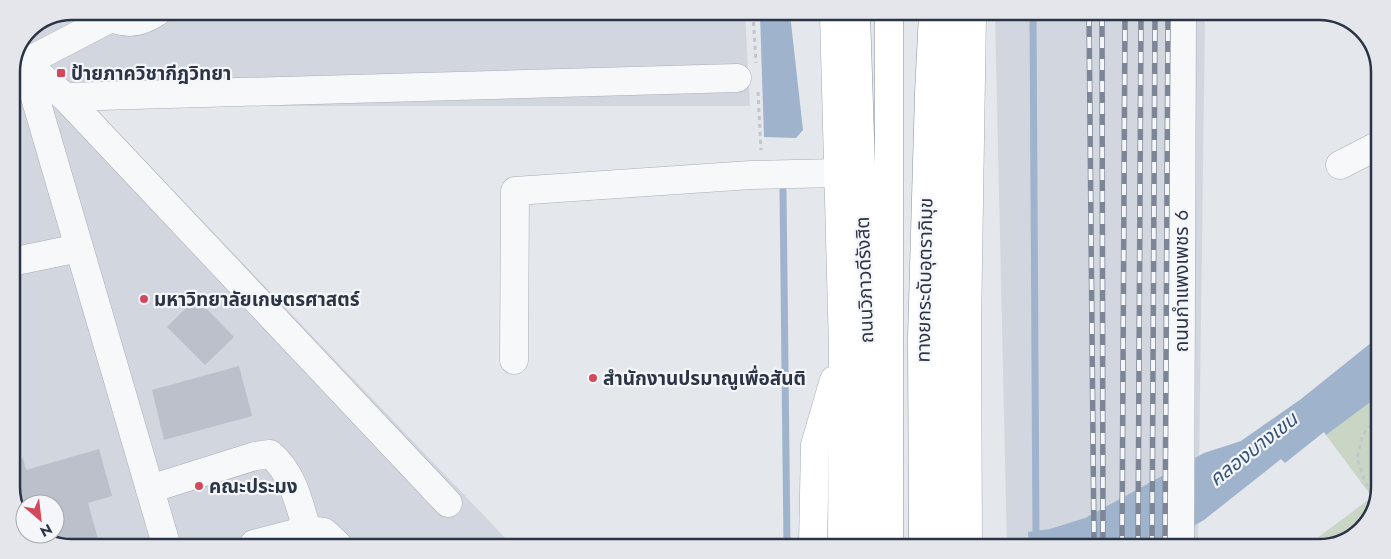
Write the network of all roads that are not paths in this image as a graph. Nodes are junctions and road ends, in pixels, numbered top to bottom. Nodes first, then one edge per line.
1 (98, 20) edge
2 (119, 20) edge
3 (142, 20) edge
4 (834, 20) edge
5 (856, 20) edge
6 (889, 20) edge
7 (933, 20) edge
8 (953, 20) edge
9 (972, 20) edge
10 (1182, 20) edge
11 (21, 64) edge
12 (20, 68) edge
13 (20, 72) edge
14 (737, 78) dead end
15 (65, 97) junction
16 (1371, 149) edge
17 (1340, 165) dead end
18 (838, 173) junction
19 (79, 248) junction
20 (20, 260) edge
21 (843, 348) junction
22 (514, 360) dead end
23 (150, 489) junction
24 (448, 503) dead end
25 (307, 530) junction
26 (165, 539) edge
27 (273, 539) edge
28 (332, 539) edge
29 (814, 539) edge
30 (842, 539) edge
31 (868, 539) edge
32 (889, 539) edge
33 (923, 539) edge
34 (942, 539) edge
35 (968, 539) edge
36 (1180, 539) edge

1 - 11 street
2 - 3 street
4 - 18 main road, ถนนวิภาวดีรังสิต
5 - 31 main road, ถนนวิภาวดีรังสิต
6 - 32 main road, ทางยกระดับอุตราภิมุข
7 - 33 main road, ทางยกระดับอุตราภิมุข
8 - 34 main road
9 - 35 main road
10 - 36 street, ถนนกำแพงเพชร 6
12 - 15 street
13 - 19 street
14 - 15 street
15 - 24 street
16 - 17 street
18 - 21 main road, ถนนวิภาวดีรังสิต
18 - 22 street
19 - 20 street
19 - 23 street
21 - 29 main road
21 - 30 main road, ถนนวิภาวดีรังสิต
23 - 25 street
23 - 26 street
25 - 27 street
25 - 28 street

